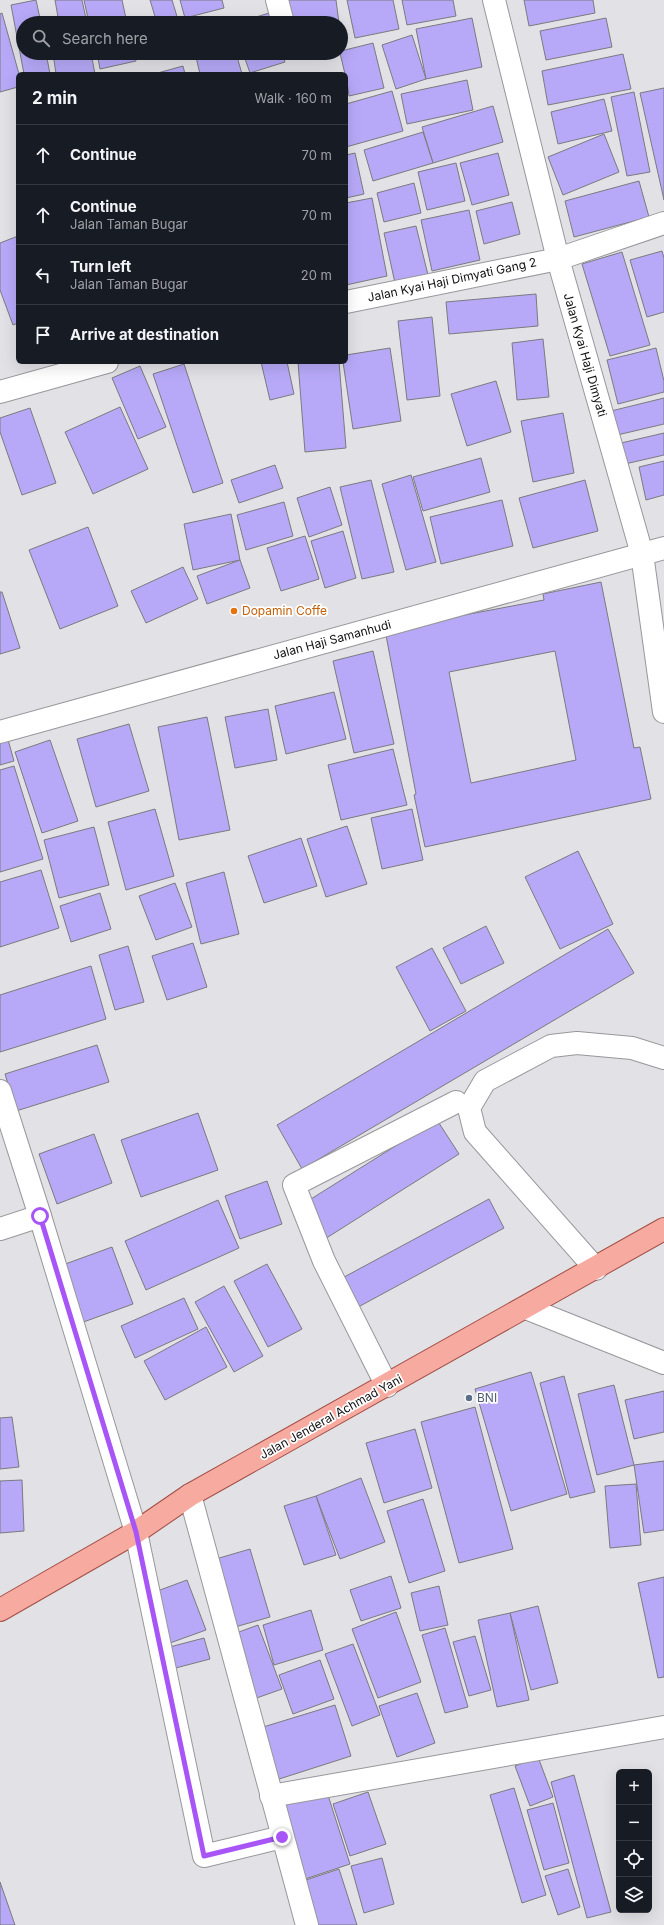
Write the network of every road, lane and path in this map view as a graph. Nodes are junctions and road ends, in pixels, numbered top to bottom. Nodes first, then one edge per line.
1 (277, 0) edge
2 (494, 0) edge
3 (281, 16) edge
4 (664, 223) edge
5 (558, 259) junction
6 (348, 302) edge
7 (100, 364) edge
8 (0, 392) edge
9 (664, 548) edge
10 (642, 554) junction
11 (664, 712) edge
12 (0, 732) edge
13 (664, 1058) edge
14 (0, 1091) edge
15 (456, 1102) dead end
16 (40, 1216) junction
17 (0, 1229) edge
18 (664, 1229) edge
19 (596, 1269) junction
20 (526, 1308) junction
21 (664, 1363) edge
22 (387, 1386) junction
23 (190, 1495) junction
24 (136, 1532) junction
25 (0, 1610) edge
26 (664, 1727) edge
27 (271, 1796) junction
28 (282, 1837) junction
29 (307, 1925) edge

1 - 3 street
2 - 5 street, Jalan Kyai Haji Dimyati
4 - 5 street, Jalan Kyai Haji Dimyati Gang 2
5 - 6 street, Jalan Kyai Haji Dimyati Gang 2
5 - 10 street, Jalan Kyai Haji Dimyati
7 - 8 street
9 - 10 street, Jalan Haji Samanhudi
10 - 11 street, Jalan Kyai Haji Dimyati
10 - 12 street, Jalan Haji Samanhudi
13 - 19 street
14 - 16 street
15 - 22 street
16 - 17 street
16 - 24 street
18 - 19 main road, Jalan Jenderal Achmad Yani
19 - 20 main road, Jalan Jenderal Achmad Yani
20 - 21 street
20 - 22 main road, Jalan Jenderal Achmad Yani
22 - 23 main road, Jalan Jenderal Achmad Yani
23 - 24 main road, Jalan Jenderal Achmad Yani
23 - 27 street
24 - 25 main road, Jalan Jenderal Achmad Yani
24 - 28 street
26 - 27 street
27 - 28 street
28 - 29 street

